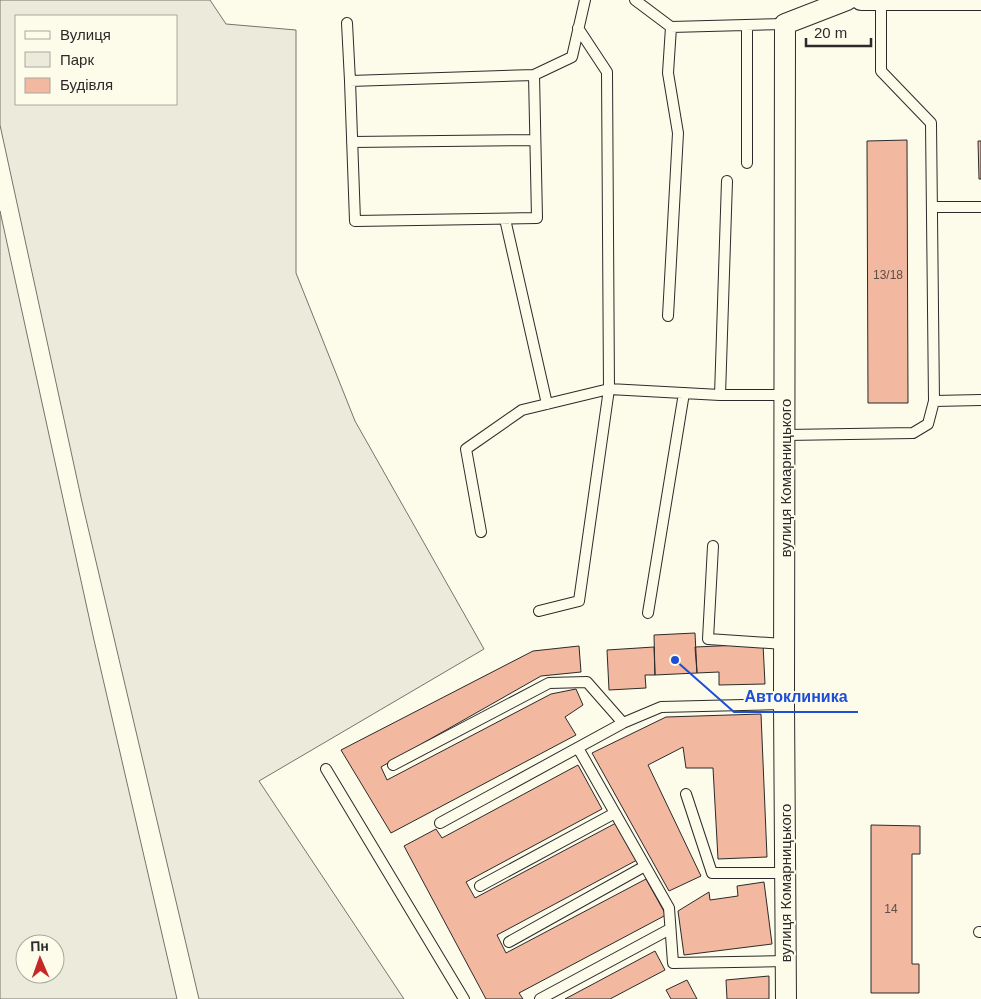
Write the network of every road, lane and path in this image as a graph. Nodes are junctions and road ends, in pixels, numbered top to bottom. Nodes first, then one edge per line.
1 (585, 0) edge
2 (635, 0) edge
3 (847, 0) edge
4 (861, 0) edge
5 (881, 0) edge
6 (981, 0) edge
7 (347, 23) dead end
8 (785, 24) junction
9 (747, 26) junction
10 (671, 27) junction
11 (578, 28) junction
12 (534, 76) junction
13 (350, 81) junction
14 (535, 140) junction
15 (352, 142) junction
16 (747, 163) dead end
17 (727, 181) dead end
18 (932, 207) junction
19 (981, 207) edge
20 (505, 219) junction
21 (668, 316) dead end
22 (609, 389) junction
23 (684, 393) junction
24 (786, 394) junction
25 (720, 395) junction
26 (981, 400) edge
27 (934, 401) junction
28 (547, 404) junction
29 (786, 435) junction
30 (481, 532) dead end
31 (713, 546) dead end
32 (540, 611) dead end
33 (648, 613) dead end
34 (784, 644) junction
35 (784, 704) junction
36 (623, 723) junction
37 (578, 748) junction
38 (393, 765) dead end
39 (326, 769) dead end
40 (686, 794) dead end
41 (615, 813) junction
42 (440, 823) dead end
43 (645, 866) junction
44 (785, 873) junction
45 (480, 886) dead end
46 (670, 929) junction
47 (509, 942) dead end
48 (786, 960) junction
49 (464, 999) edge
50 (540, 999) edge
51 (786, 999) edge

1 - 11 lane
2 - 10 lane
3 - 8 street
4 - 5 street
5 - 6 street
5 - 18 lane
7 - 13 lane
8 - 9 lane
8 - 24 street, вулиця Комарницького
9 - 10 lane
9 - 16 lane
10 - 21 lane
11 - 12 lane
11 - 22 lane
12 - 13 lane
12 - 14 lane
13 - 15 lane
14 - 15 lane
14 - 20 lane
15 - 20 lane
17 - 25 lane
18 - 19 lane
18 - 27 lane
20 - 28 lane
22 - 23 lane
22 - 28 lane
22 - 32 lane
23 - 25 lane
23 - 33 lane
24 - 25 lane
24 - 29 street, вулиця Комарницького
26 - 27 lane
27 - 29 lane
28 - 30 lane
29 - 34 street, вулиця Комарницького
31 - 34 lane
34 - 35 street, вулиця Комарницького
35 - 36 lane
35 - 44 street, вулиця Комарницького
36 - 37 lane
36 - 38 lane
37 - 41 lane
37 - 42 lane
39 - 49 lane
40 - 44 lane
41 - 43 lane
41 - 45 lane
43 - 46 lane
43 - 47 lane
44 - 48 street, вулиця Комарницького
46 - 48 lane
46 - 50 lane
48 - 51 street, вулиця Комарницького

